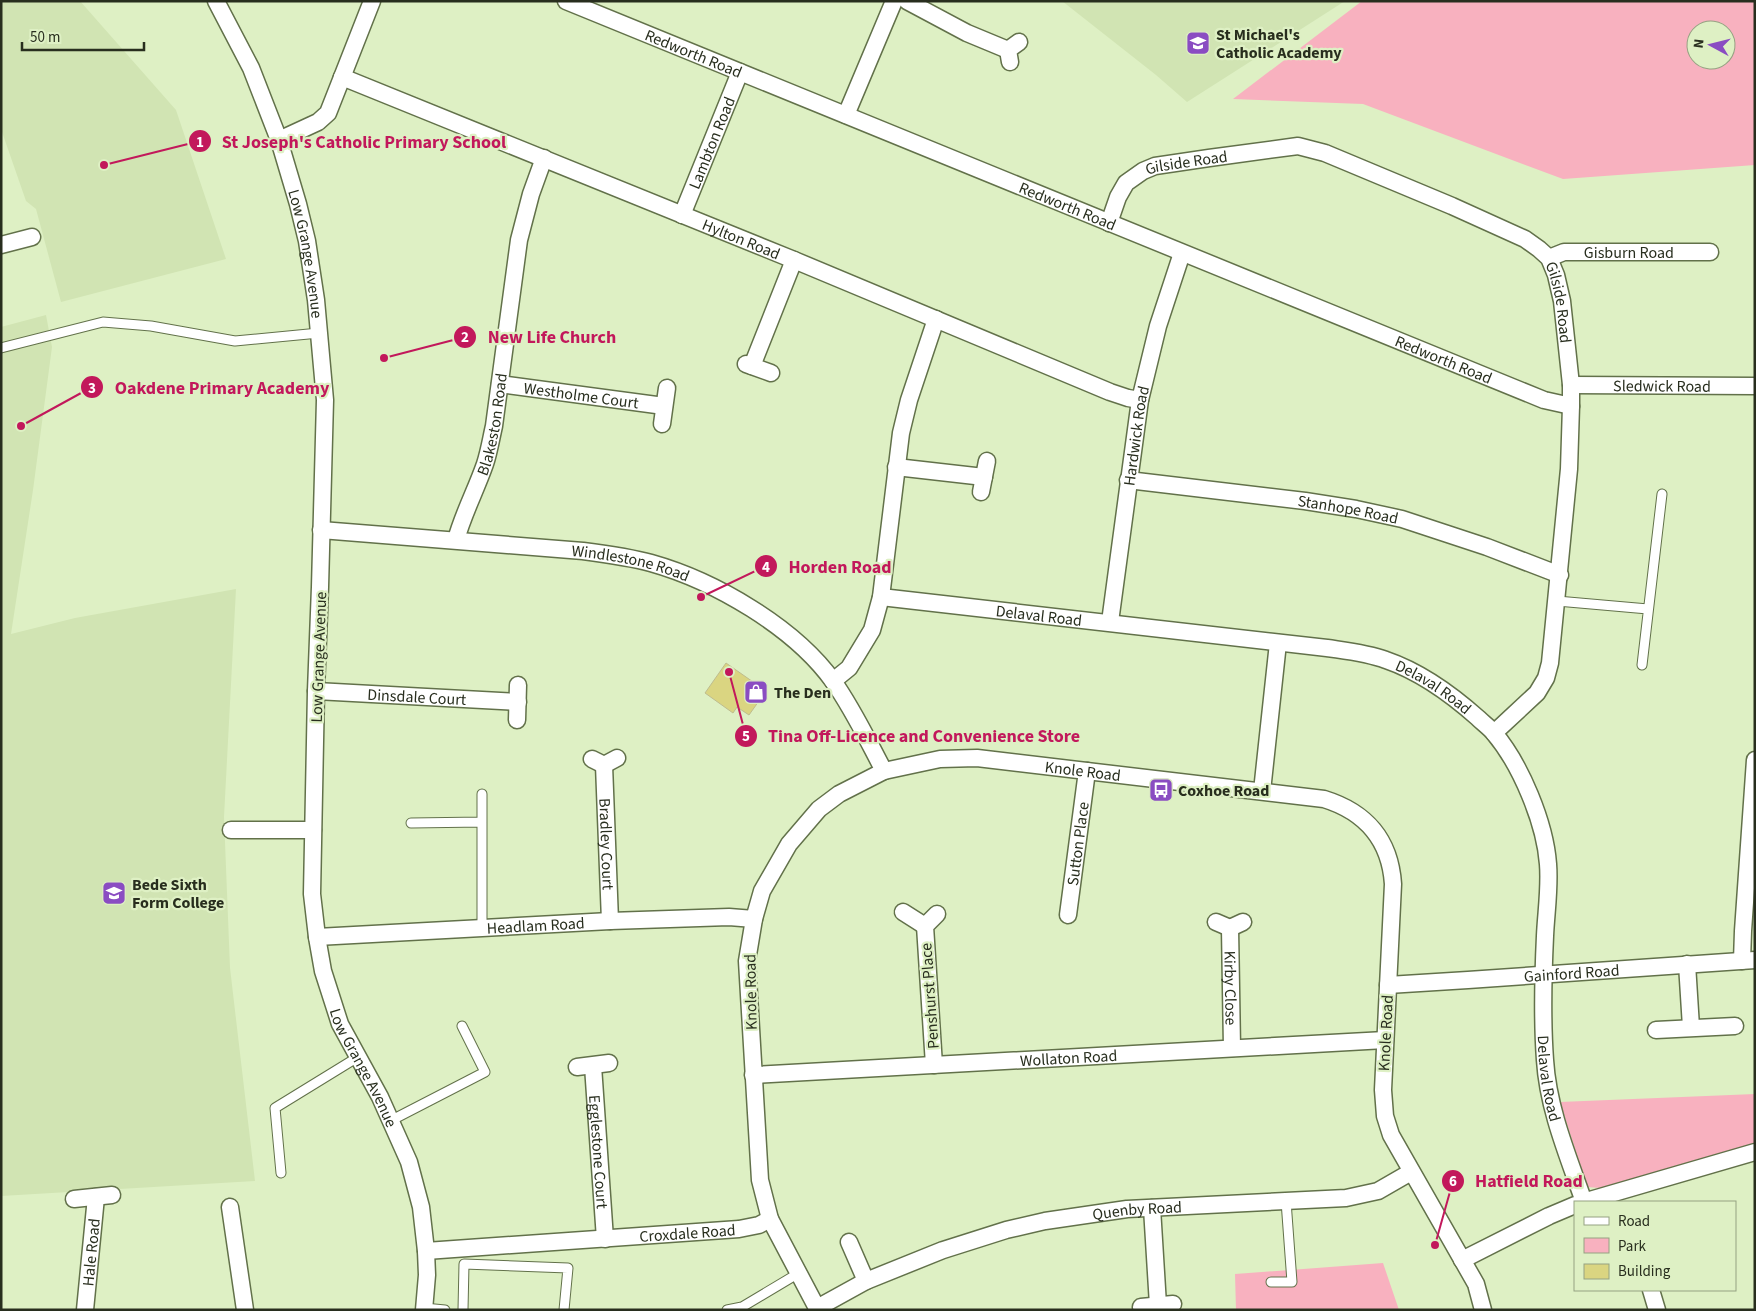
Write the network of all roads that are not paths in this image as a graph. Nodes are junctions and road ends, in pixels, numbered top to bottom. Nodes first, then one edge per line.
1 (216, 1) edge
2 (372, 1) edge
3 (566, 1) edge
4 (894, 1) edge
5 (907, 1) edge
6 (1012, 51) dead end
7 (740, 72) junction
8 (342, 77) junction
9 (846, 115) junction
10 (279, 140) junction
11 (544, 158) junction
12 (682, 215) junction
13 (1109, 223) junction
14 (32, 237) dead end
15 (1, 245) edge
16 (1710, 252) dead end
17 (1182, 253) junction
18 (1549, 258) junction
19 (794, 260) junction
20 (936, 319) junction
21 (319, 333) junction
22 (1, 348) edge
23 (771, 373) dead end
24 (500, 384) junction
25 (1571, 385) junction
26 (1755, 386) edge
27 (667, 388) dead end
28 (1140, 400) junction
29 (664, 406) junction
30 (1571, 406) junction
31 (662, 424) dead end
32 (987, 461) dead end
33 (896, 467) junction
34 (1128, 480) junction
35 (1662, 494) dead end
36 (321, 530) junction
37 (456, 540) junction
38 (1560, 575) junction
39 (880, 597) junction
40 (1557, 601) junction
41 (1648, 609) junction
42 (1110, 622) junction
43 (1278, 643) junction
44 (1642, 665) dead end
45 (833, 681) junction
46 (518, 685) dead end
47 (316, 691) junction
48 (518, 702) junction
49 (517, 720) dead end
50 (1494, 733) junction
51 (604, 760) dead end
52 (1755, 760) edge
53 (884, 771) junction
54 (1087, 771) junction
55 (1262, 791) junction
56 (482, 794) dead end
57 (482, 822) junction
58 (411, 823) dead end
59 (231, 830) dead end
60 (313, 830) junction
61 (903, 912) dead end
62 (937, 914) dead end
63 (1068, 915) dead end
64 (754, 919) junction
65 (610, 921) junction
66 (1229, 924) dead end
67 (924, 926) junction
68 (482, 928) junction
69 (317, 937) junction
70 (1748, 960) edge
71 (1687, 964) junction
72 (1543, 974) junction
73 (1388, 985) junction
74 (462, 1026) dead end
75 (1735, 1026) dead end
76 (1691, 1027) junction
77 (1656, 1030) dead end
78 (1385, 1040) junction
79 (1232, 1048) junction
80 (358, 1056) junction
81 (593, 1065) dead end
82 (934, 1065) junction
83 (753, 1075) junction
84 (390, 1121) junction
85 (1755, 1152) edge
86 (1411, 1172) junction
87 (281, 1173) dead end
88 (1626, 1196) edge
89 (74, 1199) dead end
90 (1286, 1201) junction
91 (1583, 1201) edge
92 (1590, 1201) edge
93 (1574, 1205) edge
94 (230, 1207) dead end
95 (1152, 1208) junction
96 (770, 1219) junction
97 (605, 1239) junction
98 (848, 1242) dead end
99 (426, 1251) junction
100 (1462, 1260) junction
101 (799, 1273) junction
102 (866, 1281) junction
103 (1270, 1282) dead end
104 (1652, 1291) edge
105 (1141, 1307) dead end
106 (424, 1309) edge
107 (818, 1309) edge
108 (85, 1310) edge
109 (245, 1310) edge
110 (445, 1310) edge
111 (463, 1310) edge
112 (564, 1310) edge
113 (727, 1310) edge
114 (1483, 1310) edge
115 (1657, 1310) edge

1 - 10 street, Low Grange Avenue
2 - 8 street
3 - 7 street, Redworth Road
4 - 9 street
5 - 6 street
7 - 9 street, Redworth Road
7 - 12 street, Lambton Road
8 - 10 street
8 - 11 street, Hylton Road
9 - 13 street, Redworth Road
10 - 21 street, Low Grange Avenue
11 - 12 street, Hylton Road
11 - 24 street, Blakeston Road
12 - 19 street, Hylton Road
13 - 17 street, Redworth Road
13 - 18 street, Gilside Road
14 - 15 street
16 - 18 street, Gisburn Road
17 - 28 street, Hardwick Road
17 - 30 street, Redworth Road
18 - 25 street, Gilside Road
19 - 20 street, Hylton Road
19 - 23 street
20 - 28 street, Hylton Road
20 - 33 street
21 - 22 lane
21 - 36 street, Low Grange Avenue
24 - 29 street, Westholme Court
24 - 37 street, Blakeston Road
25 - 26 street, Sledwick Road
25 - 30 street, Gilside Road
27 - 29 street
28 - 34 street, Hardwick Road
29 - 31 street
30 - 38 street, Gilside Road
32 - 33 street
33 - 39 street
34 - 38 street, Stanhope Road
34 - 42 street, Hardwick Road
35 - 41 lane
36 - 37 street, Windlestone Road
36 - 47 street, Low Grange Avenue
37 - 45 street, Windlestone Road
38 - 40 street, Gilside Road
39 - 42 street, Delaval Road
39 - 45 street
40 - 41 lane
40 - 50 street, Gilside Road
41 - 44 lane
42 - 43 street, Delaval Road
43 - 50 street, Delaval Road
43 - 55 street
45 - 53 street, Windlestone Road
46 - 48 street
47 - 48 street, Dinsdale Court
47 - 60 street, Low Grange Avenue
48 - 49 street
50 - 72 street, Delaval Road
51 - 65 street, Bradley Court
52 - 70 street
53 - 54 street, Knole Road
53 - 64 street, Knole Road
54 - 55 street, Knole Road
54 - 63 street, Sutton Place
55 - 73 street, Knole Road
56 - 57 lane
57 - 58 lane
57 - 68 lane
59 - 60 street
60 - 69 street, Low Grange Avenue
61 - 67 street, Penshurst Place
62 - 67 street, Penshurst Place
64 - 65 street, Headlam Road
64 - 83 street, Knole Road
65 - 68 street, Headlam Road
66 - 79 street, Kirby Close
67 - 82 street, Penshurst Place
68 - 69 street, Headlam Road
69 - 80 street, Low Grange Avenue
70 - 71 street, Gainford Road
71 - 72 street, Gainford Road
71 - 76 street
72 - 73 street, Gainford Road
72 - 91 street, Delaval Road
73 - 78 street, Knole Road
74 - 84 lane
75 - 76 street
76 - 77 street
78 - 79 street, Wollaton Road
78 - 86 street, Knole Road
79 - 82 street, Wollaton Road
80 - 84 street, Low Grange Avenue
80 - 87 lane
81 - 97 street, Egglestone Court
82 - 83 street, Wollaton Road
83 - 96 street, Knole Road
84 - 99 street, Low Grange Avenue
85 - 88 street
86 - 90 street, Quenby Road
86 - 100 street, Knole Road
88 - 92 street
89 - 108 street, Hale Road
90 - 95 street, Quenby Road
90 - 103 lane
93 - 100 street
94 - 109 street
95 - 102 street, Quenby Road
95 - 105 street
96 - 97 street, Croxdale Road
96 - 101 street, Knole Road
97 - 99 street, Croxdale Road
98 - 102 street
99 - 106 street, Low Grange Avenue
100 - 114 street, Knole Road
101 - 107 street, Knole Road
101 - 113 lane
102 - 107 street, Quenby Road
104 - 115 street
106 - 110 lane
111 - 112 lane

